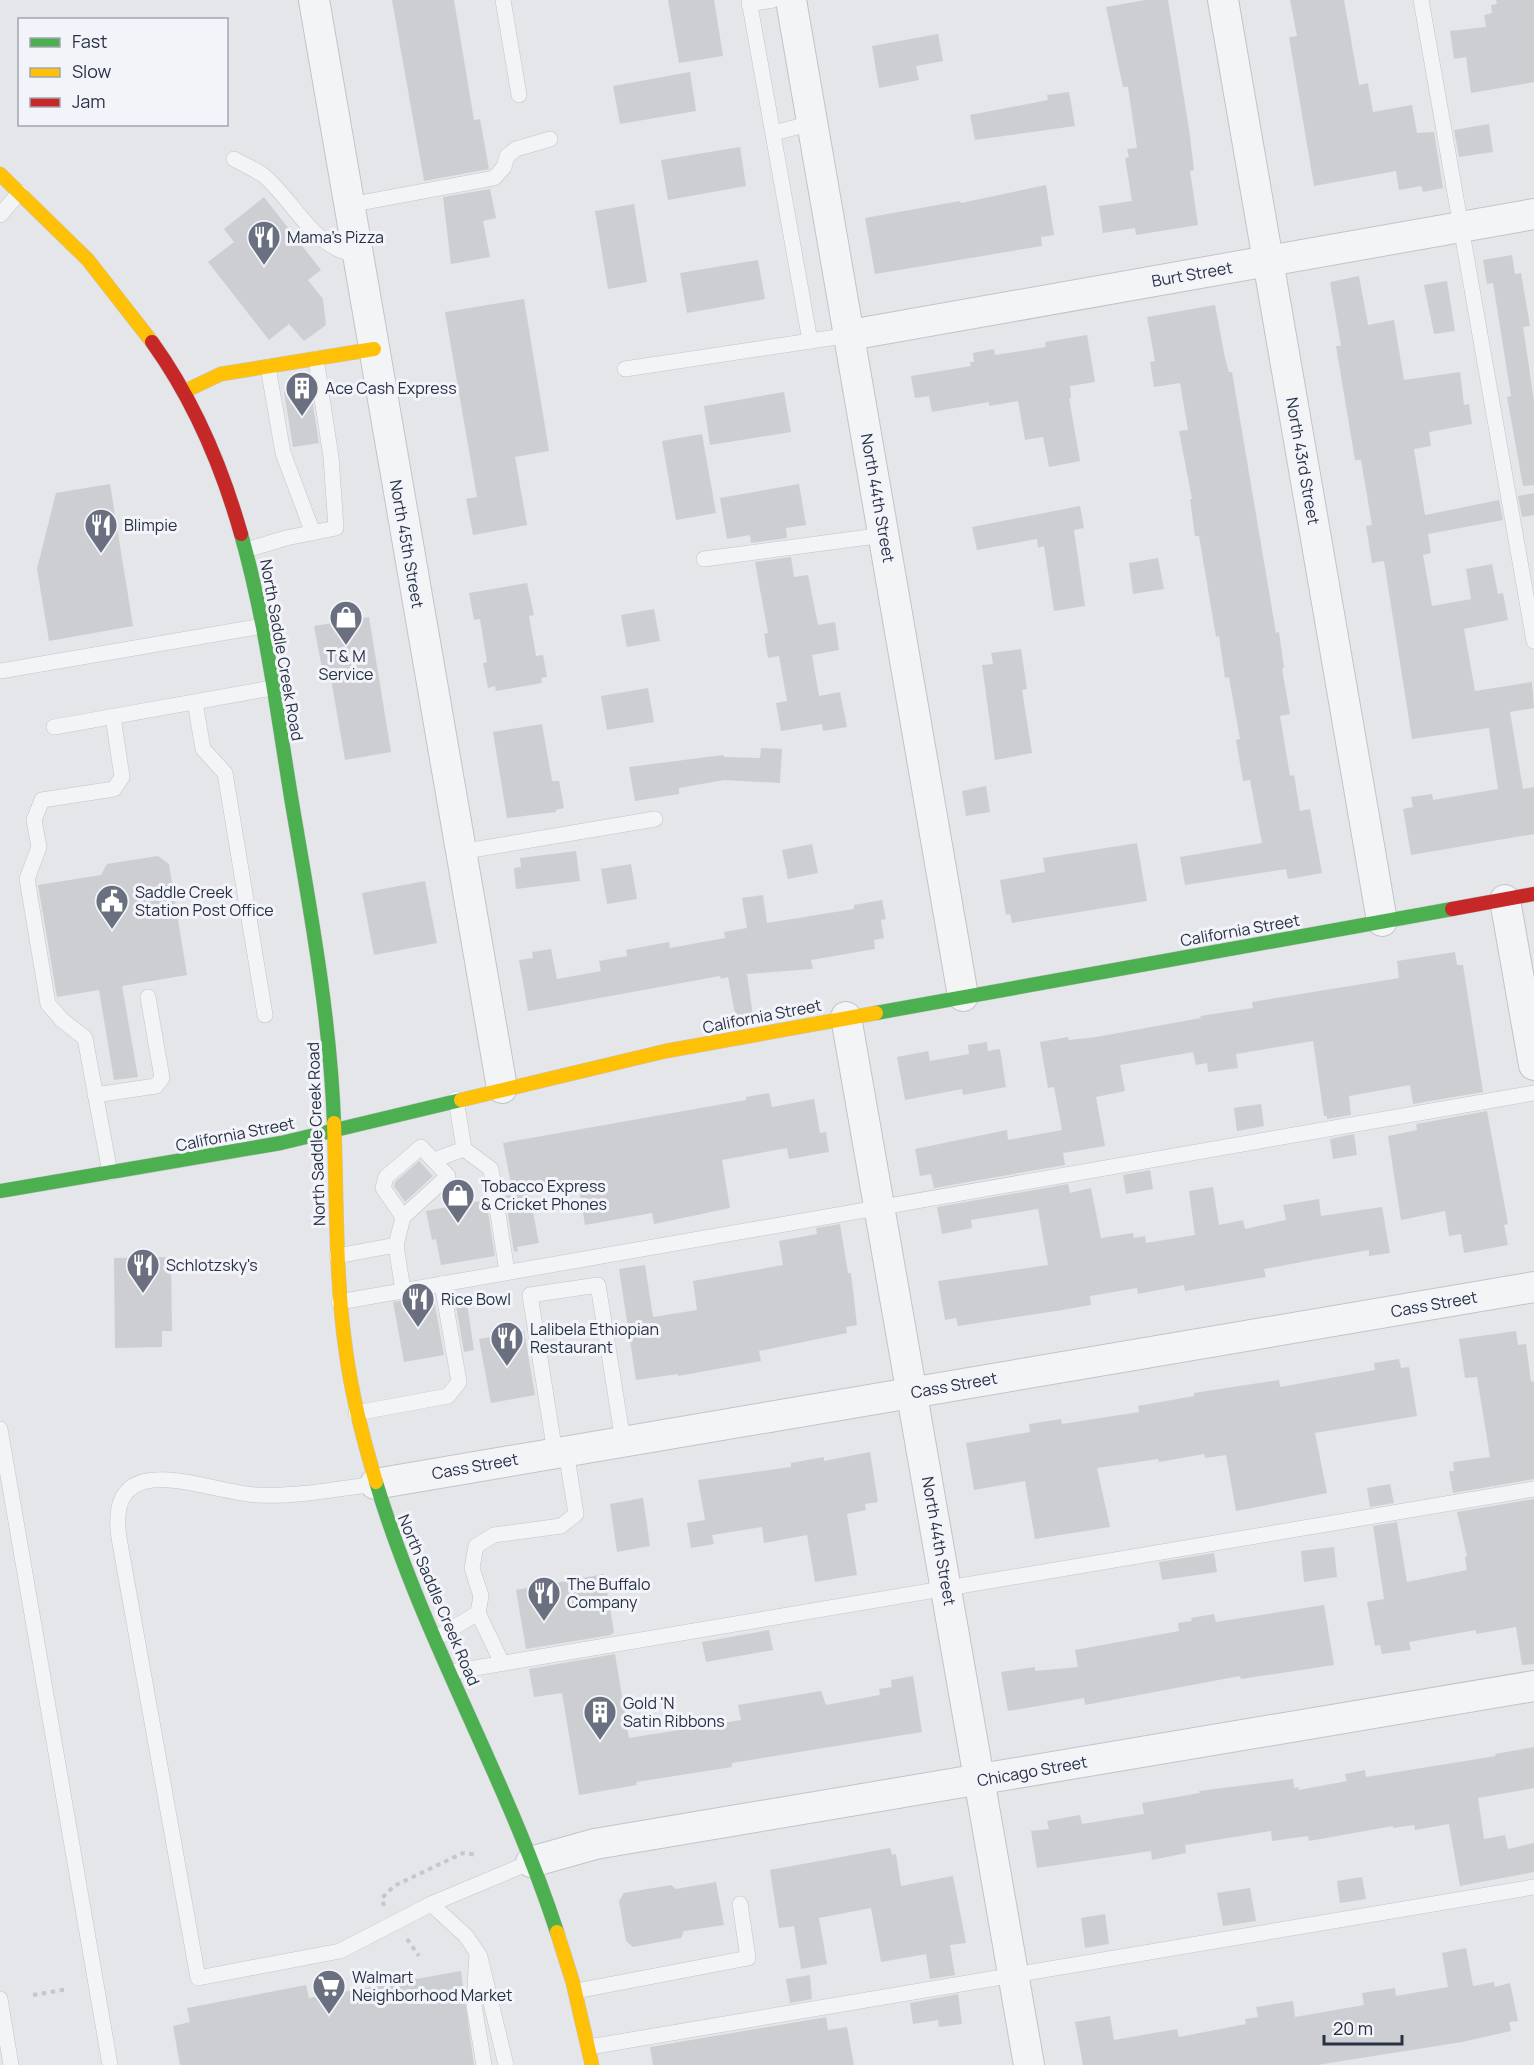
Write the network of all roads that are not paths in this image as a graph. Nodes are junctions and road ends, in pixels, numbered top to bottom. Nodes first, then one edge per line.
1 (314, 0) edge
2 (503, 0) edge
3 (773, 0) edge
4 (791, 0) edge
5 (1223, 0) edge
6 (1421, 0) edge
7 (749, 2) edge
8 (519, 95) dead end
9 (812, 123) junction
10 (774, 133) junction
11 (549, 139) dead end
12 (234, 159) dead end
13 (0, 174) edge
14 (20, 192) junction
15 (349, 205) junction
16 (0, 214) edge
17 (1534, 214) edge
18 (1461, 226) junction
19 (357, 255) junction
20 (1269, 260) junction
21 (850, 335) junction
22 (810, 341) junction
23 (374, 349) junction
24 (315, 359) junction
25 (268, 367) junction
26 (625, 369) dead end
27 (185, 391) junction
28 (313, 533) junction
29 (884, 535) junction
30 (246, 550) junction
31 (704, 559) dead end
32 (262, 626) junction
33 (1534, 641) edge
34 (0, 671) edge
35 (272, 688) junction
36 (195, 702) junction
37 (112, 717) junction
38 (54, 727) dead end
39 (655, 819) dead end
40 (460, 852) junction
41 (1534, 894) edge
42 (1505, 900) junction
43 (1382, 921) junction
44 (963, 996) junction
45 (148, 997) dead end
46 (266, 1015) dead end
47 (846, 1017) junction
48 (1534, 1065) edge
49 (502, 1088) junction
50 (1534, 1093) edge
51 (95, 1095) junction
52 (456, 1100) junction
53 (335, 1130) junction
54 (464, 1149) junction
55 (434, 1160) junction
56 (110, 1173) junction
57 (0, 1191) edge
58 (880, 1206) junction
59 (403, 1217) junction
60 (396, 1245) junction
61 (337, 1256) junction
62 (507, 1272) junction
63 (442, 1284) junction
64 (1534, 1287) edge
65 (403, 1291) junction
66 (339, 1302) junction
67 (913, 1392) junction
68 (356, 1413) junction
69 (0, 1429) edge
70 (623, 1441) junction
71 (561, 1452) junction
72 (375, 1484) junction
73 (1534, 1489) edge
74 (947, 1587) junction
75 (478, 1613) junction
76 (436, 1638) junction
77 (502, 1664) junction
78 (451, 1672) junction
79 (1534, 1686) edge
80 (981, 1779) junction
81 (531, 1862) junction
82 (1534, 1887) edge
83 (432, 1904) junction
84 (740, 1904) dead end
85 (477, 1950) junction
86 (1014, 1974) junction
87 (576, 1991) junction
88 (0, 1999) edge
89 (589, 2046) junction
90 (12, 2065) edge
91 (110, 2065) edge
92 (484, 2065) edge
93 (506, 2065) edge
94 (592, 2065) edge
95 (1029, 2065) edge

1 - 15 street, North 45th Street
2 - 8 lane
3 - 7 lane
4 - 9 street, North 44th Street
5 - 20 street, North 43rd Street
6 - 18 lane
7 - 10 lane
9 - 10 lane
9 - 21 street, North 44th Street
10 - 22 lane
11 - 15 lane
12 - 19 lane
13 - 14 main road, North Saddle Creek Road
14 - 16 lane
14 - 27 main road, North Saddle Creek Road
15 - 19 street, North 45th Street
17 - 18 street, Burt Street
18 - 20 street, Burt Street
18 - 33 lane
19 - 23 street, North 45th Street
20 - 21 street, Burt Street
20 - 43 street, North 43rd Street
21 - 22 lane
21 - 29 street, North 44th Street
22 - 26 lane
23 - 24 main road
23 - 40 street, North 45th Street
24 - 25 main road
24 - 28 lane
25 - 27 main road
25 - 28 lane
27 - 30 main road, North Saddle Creek Road
28 - 30 lane
29 - 31 lane
29 - 44 street, North 44th Street
30 - 32 main road, North Saddle Creek Road
32 - 34 lane
32 - 35 main road, North Saddle Creek Road
35 - 36 lane
35 - 53 main road, North Saddle Creek Road
36 - 37 lane
36 - 46 lane
37 - 38 lane
37 - 51 lane
39 - 40 lane
40 - 49 street, North 45th Street
41 - 42 main road, California Street
42 - 43 main road, California Street
42 - 48 street
43 - 44 main road, California Street
44 - 47 main road, California Street
45 - 51 lane
47 - 49 main road, California Street
47 - 58 street, North 44th Street
49 - 52 main road, California Street
50 - 58 lane
51 - 56 lane
52 - 53 main road, California Street
52 - 54 lane
53 - 56 main road, California Street
53 - 61 main road, North Saddle Creek Road
54 - 55 lane
54 - 62 lane
55 - 59 lane
55 - 59 lane
56 - 57 main road, California Street
58 - 62 lane
58 - 67 street, North 44th Street
59 - 60 lane
60 - 61 lane
60 - 65 lane
61 - 66 main road, North Saddle Creek Road
62 - 63 lane
63 - 65 lane
63 - 68 lane
64 - 67 street, Cass Street
65 - 66 lane
66 - 68 main road, North Saddle Creek Road
67 - 70 street, Cass Street
67 - 74 street, North 44th Street
68 - 72 main road, North Saddle Creek Road
69 - 91 lane
70 - 71 street, Cass Street
70 - 71 lane
71 - 72 street, Cass Street
71 - 75 lane
72 - 76 main road, North Saddle Creek Road
72 - 83 lane
73 - 74 lane
74 - 77 lane
74 - 80 street, North 44th Street
75 - 76 lane
75 - 77 lane
76 - 78 main road, North Saddle Creek Road
77 - 78 lane
78 - 81 main road, North Saddle Creek Road
79 - 80 street, Chicago Street
80 - 81 street, Chicago Street
80 - 86 street, North 44th Street
81 - 83 lane
81 - 87 main road, North Saddle Creek Road
82 - 86 lane
83 - 85 lane
84 - 87 lane
85 - 92 lane
85 - 93 lane
86 - 89 lane
86 - 95 street, North 44th Street
87 - 89 main road, North Saddle Creek Road
88 - 90 lane
89 - 94 main road, North Saddle Creek Road

